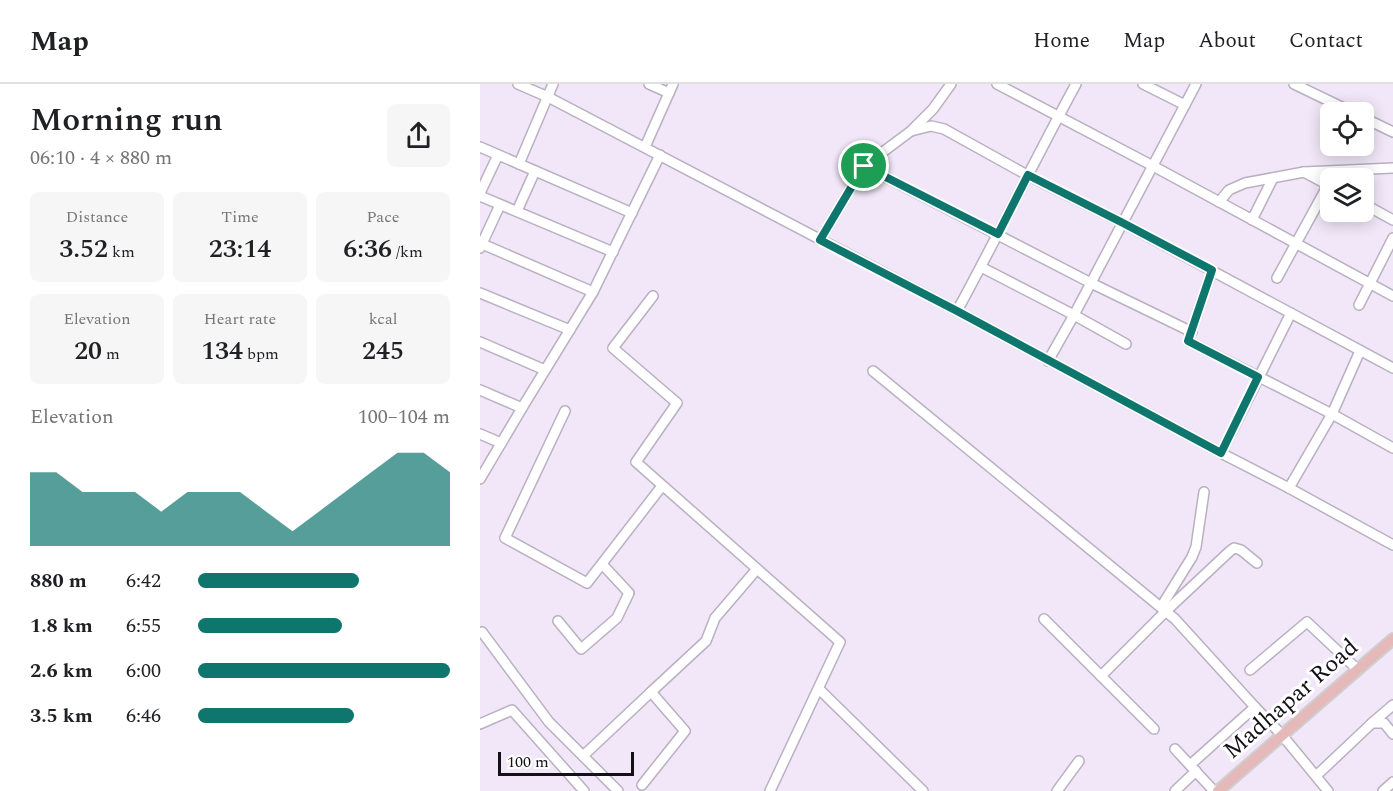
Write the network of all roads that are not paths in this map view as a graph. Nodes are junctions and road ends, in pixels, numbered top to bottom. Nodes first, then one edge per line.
1 (518, 84) edge
2 (553, 84) edge
3 (649, 84) edge
4 (951, 84) edge
5 (997, 84) edge
6 (1076, 84) edge
7 (1143, 84) edge
8 (1196, 84) edge
9 (1293, 84) edge
10 (671, 88) edge
11 (548, 97) junction
12 (1331, 102) edge
13 (1185, 105) junction
14 (1058, 117) junction
15 (1374, 123) edge
16 (911, 130) junction
17 (1393, 132) edge
18 (480, 147) edge
19 (645, 147) junction
20 (498, 155) junction
21 (660, 155) junction
22 (519, 164) junction
23 (864, 166) junction
24 (1153, 166) junction
25 (1393, 168) edge
26 (535, 171) junction
27 (1304, 172) junction
28 (1028, 175) junction
29 (1273, 178) junction
30 (1320, 181) edge
31 (480, 195) edge
32 (1219, 201) junction
33 (1320, 201) edge
34 (500, 205) junction
35 (1374, 210) edge
36 (517, 212) junction
37 (632, 213) junction
38 (1252, 220) junction
39 (1393, 220) edge
40 (1123, 223) junction
41 (998, 234) junction
42 (1393, 238) edge
43 (820, 240) junction
44 (1295, 243) junction
45 (481, 245) edge
46 (613, 252) junction
47 (981, 267) junction
48 (1212, 270) junction
49 (1277, 278) dead end
50 (1091, 283) junction
51 (1370, 284) junction
52 (593, 292) junction
53 (480, 293) edge
54 (652, 296) dead end
55 (1393, 296) edge
56 (1359, 305) dead end
57 (957, 311) junction
58 (1292, 313) junction
59 (1074, 315) junction
60 (570, 330) junction
61 (1192, 332) junction
62 (480, 342) edge
63 (1126, 344) dead end
64 (1360, 351) junction
65 (1048, 361) junction
66 (1393, 369) edge
67 (545, 370) junction
68 (873, 372) dead end
69 (1258, 377) junction
70 (480, 390) edge
71 (522, 408) junction
72 (565, 411) dead end
73 (1332, 414) junction
74 (480, 434) edge
75 (501, 443) junction
76 (1393, 448) edge
77 (1221, 453) junction
78 (480, 479) edge
79 (662, 486) junction
80 (1289, 488) junction
81 (1204, 492) dead end
82 (1393, 545) edge
83 (1257, 563) dead end
84 (602, 564) junction
85 (757, 569) junction
86 (1164, 609) junction
87 (1044, 619) dead end
88 (558, 621) dead end
89 (482, 632) dead end
90 (1393, 639) edge
91 (1250, 670) dead end
92 (1358, 670) junction
93 (1101, 676) junction
94 (819, 689) junction
95 (651, 692) junction
96 (1393, 705) edge
97 (1255, 707) junction
98 (1372, 723) junction
99 (480, 724) edge
100 (1154, 729) dead end
101 (1393, 734) edge
102 (1282, 735) junction
103 (1175, 749) dead end
104 (583, 756) junction
105 (1079, 761) dead end
106 (1193, 768) junction
107 (1316, 776) junction
108 (1393, 782) edge
109 (642, 785) dead end
110 (584, 791) edge
111 (618, 791) edge
112 (770, 791) edge
113 (923, 791) edge
114 (1057, 791) edge
115 (1175, 791) edge
116 (1216, 791) edge
117 (1328, 791) edge
118 (1383, 791) edge

1 - 11 street
2 - 11 street
3 - 10 street
4 - 16 street
5 - 14 street
6 - 14 street
7 - 13 street
8 - 13 street
9 - 12 street
10 - 19 street
11 - 19 street
11 - 22 street
13 - 24 street
14 - 24 street
14 - 28 street
15 - 17 street
16 - 23 street
16 - 28 street
18 - 20 street
19 - 21 street
20 - 22 street
20 - 31 street
21 - 37 street
21 - 43 street
22 - 26 street
23 - 41 street
23 - 43 street
24 - 32 street
24 - 40 street
25 - 27 street
26 - 36 street
26 - 37 street
27 - 29 street
27 - 30 street
28 - 40 street
28 - 41 street
29 - 32 street
29 - 38 street
31 - 34 street
32 - 38 street
33 - 44 street
34 - 36 street
34 - 45 street
35 - 39 street
36 - 46 street
37 - 46 street
38 - 44 street
40 - 48 street
40 - 50 street
41 - 47 street
41 - 50 street
42 - 51 street
43 - 57 street
44 - 49 street
44 - 51 street
45 - 52 street
46 - 52 street
47 - 57 street
47 - 59 street
48 - 58 street
48 - 61 street
50 - 59 street
50 - 61 street
51 - 55 street
51 - 56 street
52 - 60 street
53 - 60 street
54 - 79 street
57 - 65 street
58 - 64 street
58 - 69 street
59 - 63 street
59 - 65 street
60 - 67 street
61 - 69 street
62 - 67 street
64 - 66 street
64 - 73 street
65 - 77 street
67 - 71 street
68 - 86 street
69 - 73 street
69 - 77 street
70 - 71 street
71 - 75 street
72 - 84 street
73 - 76 street
73 - 80 street
74 - 75 street
75 - 78 street
77 - 80 street
79 - 84 street
79 - 85 street
80 - 82 street
81 - 86 street
83 - 86 street
84 - 88 street
85 - 94 street
85 - 95 street
86 - 93 street
86 - 97 street
87 - 93 street
89 - 104 street
90 - 92 main road, Madhapar Road
91 - 92 street
92 - 102 main road, Madhapar Road
93 - 100 street
94 - 112 street
94 - 113 street
95 - 104 street
95 - 109 street
96 - 98 street
97 - 102 street
97 - 106 street
98 - 101 street
98 - 107 street
99 - 110 street
102 - 107 street
102 - 116 main road, Madhapar Road
103 - 106 street
104 - 111 street
105 - 114 street
106 - 115 street
106 - 116 street
107 - 117 street
108 - 118 street

